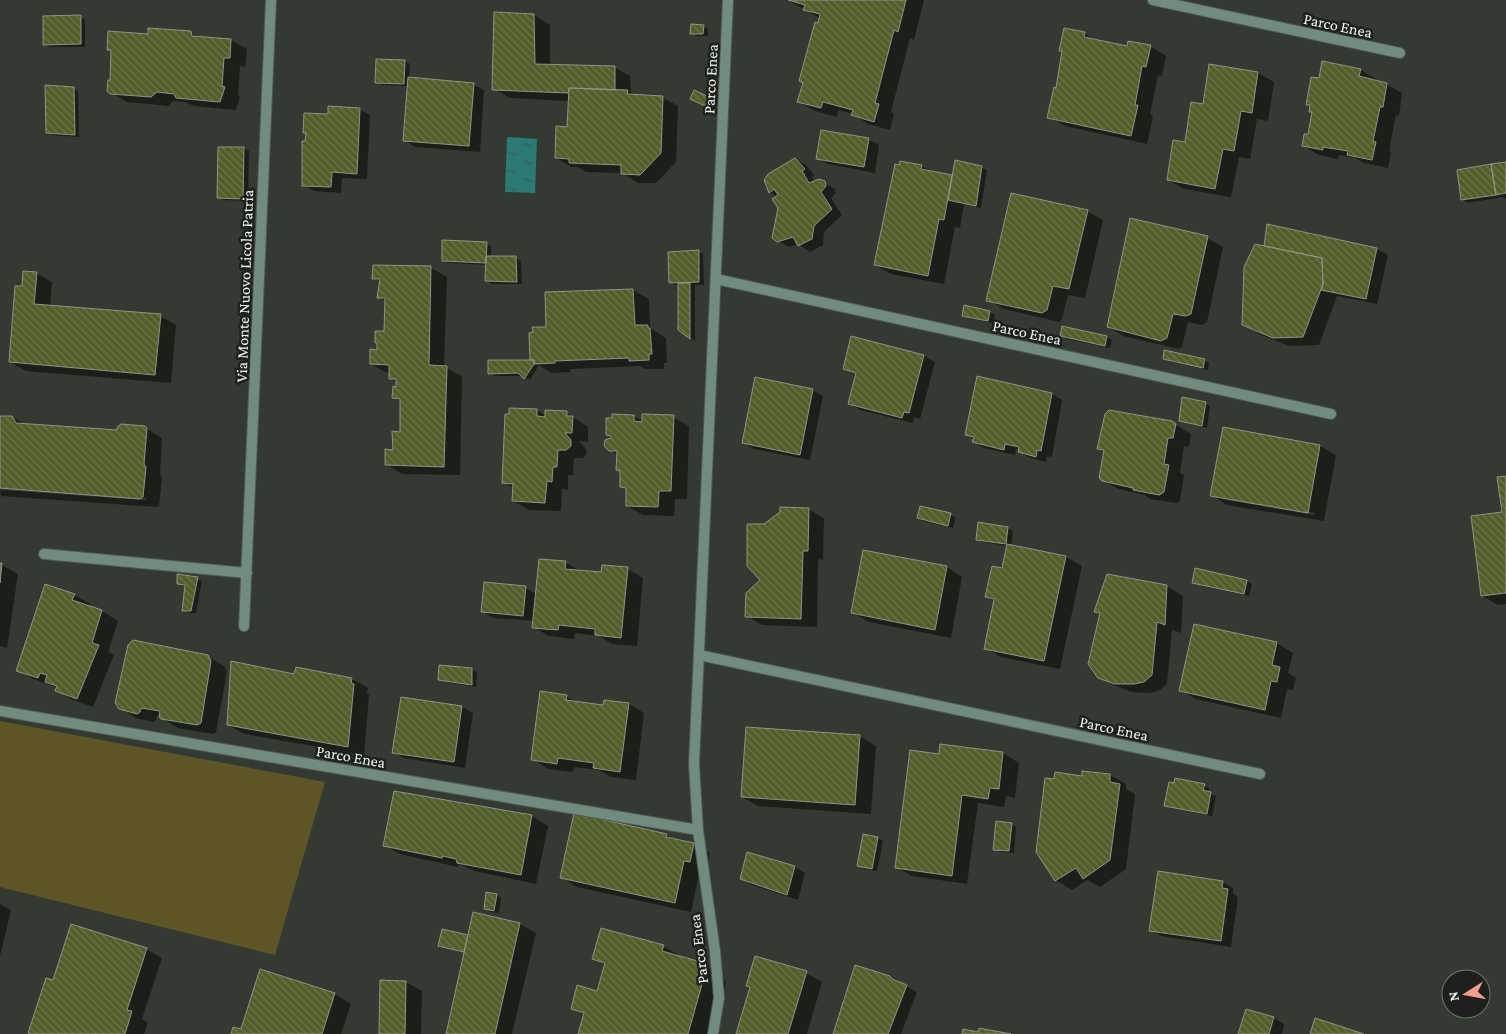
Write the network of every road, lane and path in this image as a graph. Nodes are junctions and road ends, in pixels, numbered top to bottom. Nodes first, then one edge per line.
1 (271, 0) edge
2 (728, 0) edge
3 (1153, 0) edge
4 (1400, 54) dead end
5 (716, 279) junction
6 (1331, 414) dead end
7 (44, 554) dead end
8 (247, 573) junction
9 (244, 626) dead end
10 (699, 655) junction
11 (0, 711) edge
12 (1260, 774) dead end
13 (698, 830) junction
14 (713, 1034) edge

1 - 8 street, Via Monte Nuovo Licola Patria
2 - 5 street, Parco Enea
3 - 4 street, Parco Enea
5 - 6 street, Parco Enea
5 - 10 street, Parco Enea
7 - 8 street
8 - 9 street, Via Monte Nuovo Licola Patria
10 - 12 street, Parco Enea
10 - 13 street, Parco Enea
11 - 13 street, Parco Enea
13 - 14 street, Parco Enea

